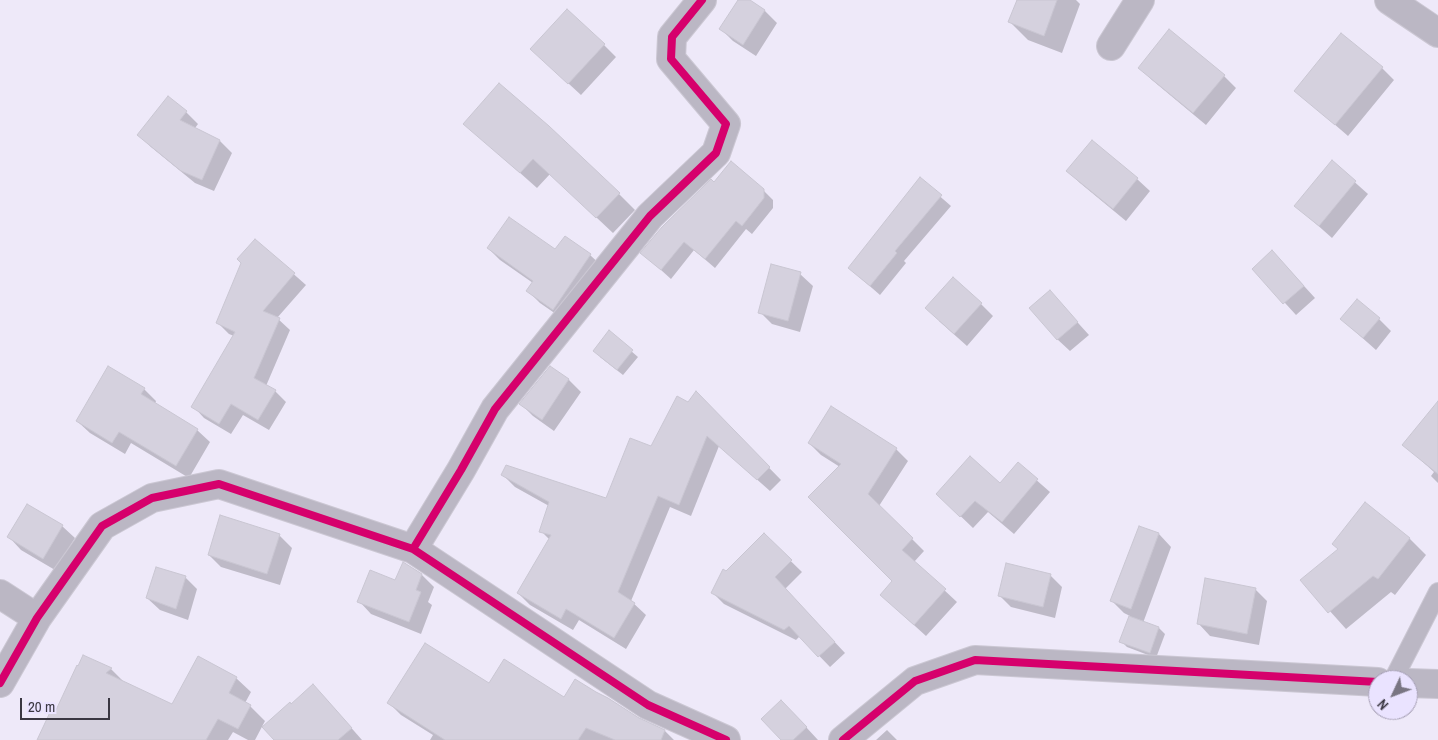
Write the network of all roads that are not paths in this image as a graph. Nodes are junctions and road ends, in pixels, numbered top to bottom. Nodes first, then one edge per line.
1 (702, 0) edge
2 (1140, 0) edge
3 (1389, 0) edge
4 (1438, 33) edge
5 (1111, 46) dead end
6 (412, 549) junction
7 (1438, 592) edge
8 (0, 594) edge
9 (37, 618) junction
10 (1398, 670) edge
11 (1368, 681) edge
12 (0, 683) edge
13 (1418, 683) edge
14 (1438, 684) edge
15 (726, 740) edge
16 (843, 740) edge

1 - 6 street
2 - 5 street
3 - 4 street
6 - 9 street
6 - 15 street
7 - 10 lane
8 - 9 street
9 - 12 street
11 - 16 street
13 - 14 street

